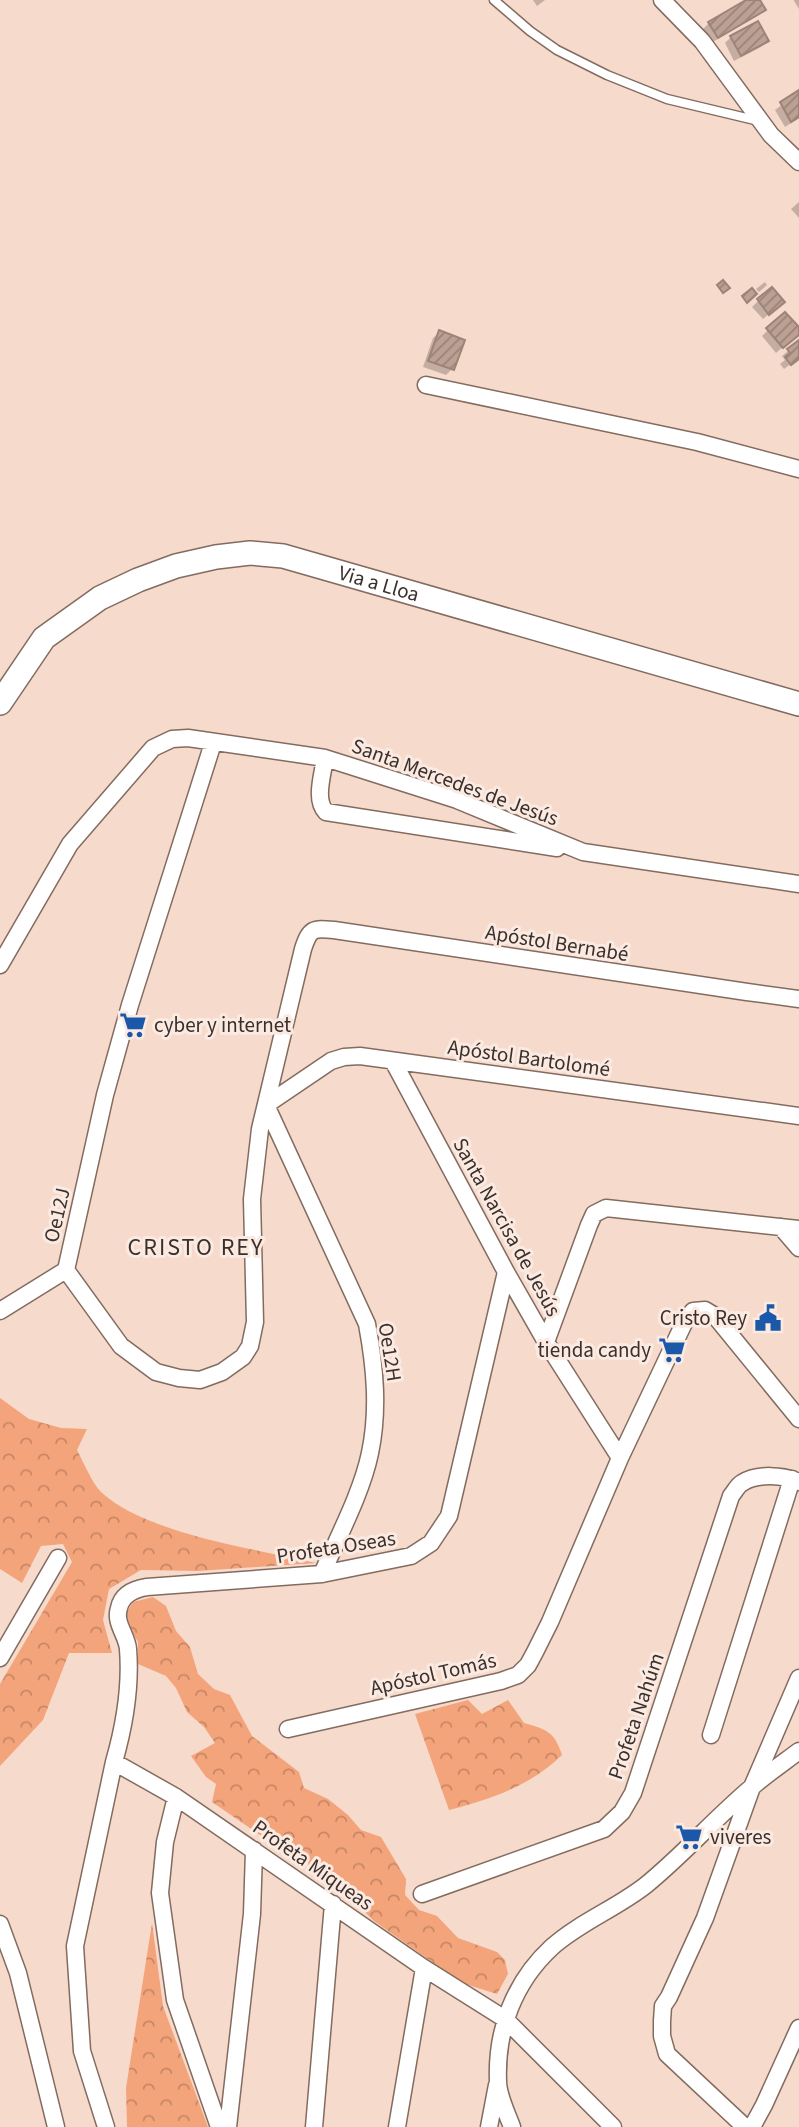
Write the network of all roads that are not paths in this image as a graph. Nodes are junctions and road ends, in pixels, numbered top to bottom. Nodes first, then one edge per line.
1 (494, 0) edge
2 (662, 0) edge
3 (762, 122) junction
4 (799, 162) edge
5 (426, 385) dead end
6 (799, 469) edge
7 (0, 703) edge
8 (799, 705) edge
9 (213, 743) junction
10 (325, 758) junction
11 (583, 852) junction
12 (799, 884) edge
13 (309, 933) joint
14 (0, 965) edge
15 (799, 999) edge
16 (393, 1061) junction
17 (266, 1105) junction
18 (799, 1116) edge
19 (780, 1227) junction
20 (799, 1229) edge
21 (799, 1248) edge
22 (66, 1270) junction
23 (506, 1272) junction
24 (0, 1311) edge
25 (546, 1342) junction
26 (799, 1419) edge
27 (620, 1458) junction
28 (796, 1480) edge
29 (58, 1558) dead end
30 (322, 1574) junction
31 (0, 1658) edge
32 (799, 1678) edge
33 (288, 1729) dead end
34 (711, 1735) dead end
35 (799, 1751) edge
36 (114, 1762) junction
37 (752, 1787) junction
38 (176, 1797) junction
39 (254, 1850) junction
40 (422, 1894) dead end
41 (332, 1904) junction
42 (0, 1924) edge
43 (424, 1968) junction
44 (505, 2019) junction
45 (799, 2028) edge
46 (497, 2084) junction
47 (56, 2127) edge
48 (106, 2127) edge
49 (219, 2127) edge
50 (228, 2127) edge
51 (314, 2127) edge
52 (397, 2127) edge
53 (489, 2127) edge
54 (512, 2127) edge
55 (613, 2127) edge
56 (745, 2127) edge
57 (752, 2127) edge

1 - 3 lane
2 - 3 street
3 - 4 street
5 - 6 street
7 - 8 street, Via a Lloa
9 - 10 street, Santa Mercedes de Jesús
9 - 14 street, Santa Mercedes de Jesús
9 - 22 street, Oe12J
10 - 11 street, Santa Mercedes de Jesús
10 - 11 street
11 - 12 street, Santa Mercedes de Jesús
13 - 15 street, Apóstol Bernabé
13 - 17 street, Oe12J
16 - 17 street, Apóstol Bartolomé
16 - 18 street, Apóstol Bartolomé
16 - 23 street, Santa Narcisa de Jesús
17 - 22 street, Oe12J
17 - 30 street, Oe12H
19 - 20 street
19 - 21 street
19 - 25 street
22 - 24 street
23 - 25 street, Santa Narcisa de Jesús
23 - 30 street, Profeta Oseas
25 - 27 street, Santa Narcisa de Jesús
26 - 27 street
27 - 33 street, Apóstol Tomás
28 - 34 street
28 - 40 street, Profeta Nahúm
29 - 31 street
30 - 36 street, Profeta Oseas
32 - 37 street
35 - 37 street
36 - 38 street, Profeta Miqueas
36 - 48 street
37 - 44 street
37 - 56 street
38 - 39 street, Profeta Miqueas
38 - 49 street
39 - 41 street, Profeta Miqueas
39 - 50 street
41 - 43 street, Profeta Miqueas
41 - 51 street
42 - 47 street
43 - 44 street, Profeta Miqueas
43 - 52 street
44 - 46 street
44 - 55 street, Profeta Miqueas
45 - 57 street
46 - 53 street
46 - 54 street

